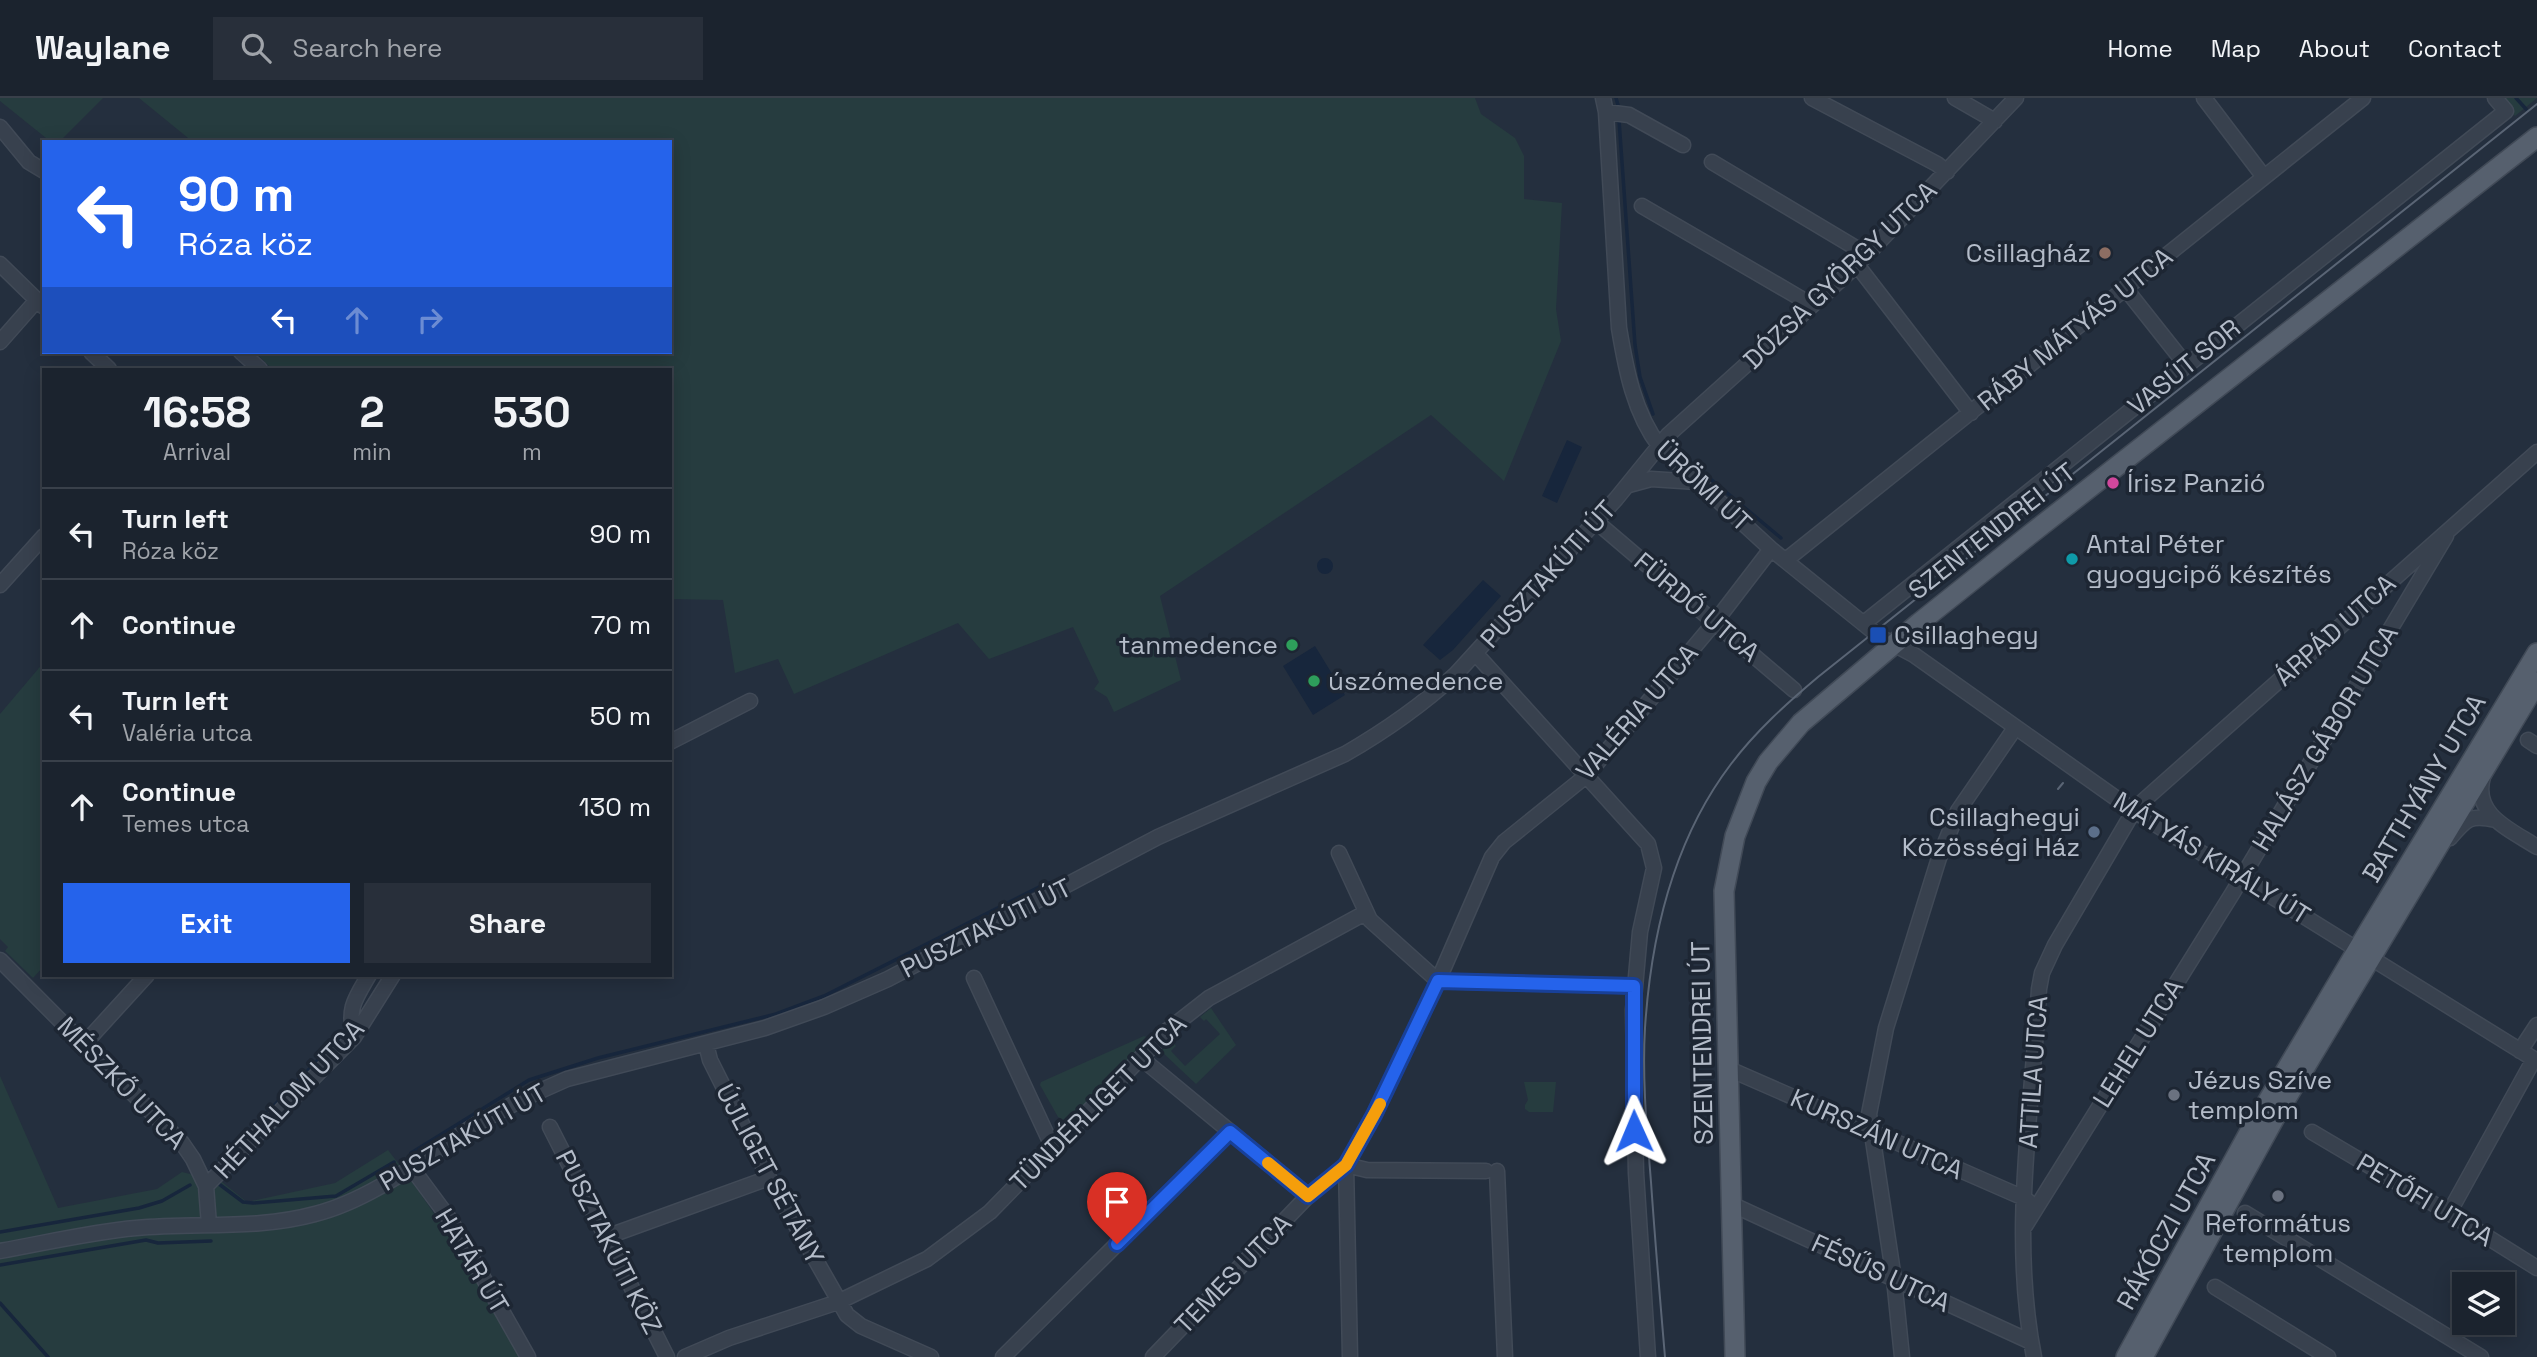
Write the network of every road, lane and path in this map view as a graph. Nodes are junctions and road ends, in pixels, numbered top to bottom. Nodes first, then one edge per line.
1 (1812, 98) edge
2 (1955, 98) edge
3 (2016, 98) edge
4 (2204, 98) edge
5 (2363, 98) edge
6 (2495, 98) edge
7 (1604, 105) edge
8 (1995, 121) junction
9 (0, 127) edge
10 (2537, 137) edge
11 (1683, 145) dead end
12 (1712, 162) dead end
13 (42, 170) edge
14 (1947, 172) junction
15 (2264, 177) junction
16 (1642, 206) dead end
17 (1862, 261) junction
18 (0, 264) edge
19 (2125, 288) junction
20 (40, 303) edge
21 (1810, 306) junction
22 (0, 342) edge
23 (93, 354) edge
24 (243, 354) edge
25 (2186, 365) junction
26 (108, 368) edge
27 (259, 368) edge
28 (1972, 413) junction
29 (1660, 447) junction
30 (2537, 452) edge
31 (1697, 482) junction
32 (1627, 486) junction
33 (1600, 525) dead end
34 (2452, 525) junction
35 (42, 538) edge
36 (1771, 549) junction
37 (1786, 560) junction
38 (2406, 567) junction
39 (2421, 580) junction
40 (0, 585) edge
41 (1714, 622) junction
42 (1864, 623) junction
43 (1896, 644) junction
44 (1476, 653) junction
45 (2537, 653) edge
46 (2537, 682) edge
47 (1794, 690) dead end
48 (750, 701) dead end
49 (2015, 728) junction
50 (672, 742) edge
51 (2486, 766) junction
52 (1586, 776) junction
53 (2134, 811) junction
54 (2496, 820) junction
55 (2537, 848) edge
56 (1339, 853) dead end
57 (2435, 853) junction
58 (2241, 878) junction
59 (1365, 914) junction
60 (2364, 954) junction
61 (0, 960) edge
62 (145, 977) edge
63 (368, 977) edge
64 (392, 977) edge
65 (974, 978) dead end
66 (1438, 981) junction
67 (1634, 986) junction
68 (2537, 1025) edge
69 (354, 1037) junction
70 (85, 1043) junction
71 (706, 1044) junction
72 (2521, 1051) junction
73 (1141, 1058) junction
74 (2536, 1060) edge
75 (1729, 1069) junction
76 (550, 1127) dead end
77 (1870, 1131) junction
78 (1230, 1132) junction
79 (2312, 1132) dead end
80 (1053, 1148) junction
81 (1346, 1165) junction
82 (411, 1167) junction
83 (769, 1178) junction
84 (206, 1186) junction
85 (1308, 1196) junction
86 (2030, 1203) junction
87 (1731, 1204) junction
88 (2245, 1213) dead end
89 (2449, 1213) junction
90 (209, 1225) junction
91 (606, 1237) junction
92 (0, 1251) edge
93 (2537, 1268) edge
94 (1894, 1279) junction
95 (2215, 1287) dead end
96 (838, 1302) junction
97 (2031, 1342) junction
98 (528, 1357) edge
99 (667, 1357) edge
100 (684, 1357) edge
101 (931, 1357) edge
102 (1003, 1357) edge
103 (1153, 1357) edge
104 (1350, 1357) edge
105 (1505, 1357) edge
106 (1648, 1357) edge
107 (1735, 1357) edge
108 (1902, 1357) edge
109 (2034, 1357) edge
110 (2126, 1357) edge
111 (2143, 1357) edge
112 (2328, 1357) edge
113 (2481, 1357) edge

1 - 14 street
2 - 8 street
3 - 8 street, DÓZSA GYÖRGY UTCA
4 - 15 street
5 - 15 street, RÁBY MÁTYÁS UTCA
6 - 25 street, VASÚT SOR
7 - 11 street
7 - 29 street, ÜRÖMI ÚT
8 - 14 street, DÓZSA GYÖRGY UTCA
9 - 13 street
10 - 43 main road, SZENTENDREI ÚT
12 - 17 street
14 - 17 street, DÓZSA GYÖRGY UTCA
15 - 19 street, RÁBY MÁTYÁS UTCA
16 - 21 street
17 - 21 street, DÓZSA GYÖRGY UTCA
17 - 28 street
18 - 20 street
19 - 25 street
19 - 28 street, RÁBY MÁTYÁS UTCA
20 - 22 street
21 - 29 street, DÓZSA GYÖRGY UTCA
23 - 26 street
24 - 27 street
25 - 42 street, VASÚT SOR
28 - 37 street, RÁBY MÁTYÁS UTCA
29 - 31 street, ÜRÖMI ÚT
29 - 32 street, PUSZTAKÚTI ÚT
30 - 34 street, ÁRPÁD UTCA
31 - 32 street
31 - 36 street, ÜRÖMI ÚT
32 - 44 street, PUSZTAKÚTI ÚT
33 - 41 street, FÜRDŐ UTCA
34 - 38 street, ÁRPÁD UTCA
34 - 39 street, HALÁSZ GÁBOR UTCA
35 - 40 street
36 - 37 street, ÜRÖMI ÚT
36 - 41 street, VALÉRIA UTCA
37 - 42 street, ÜRÖMI ÚT
38 - 39 street
38 - 53 street, ÁRPÁD UTCA
39 - 58 street, HALÁSZ GÁBOR UTCA
41 - 47 street, FÜRDŐ UTCA
41 - 52 street, VALÉRIA UTCA
42 - 43 street, ÜRÖMI ÚT
43 - 49 street, MÁTYÁS KIRÁLY ÚT
43 - 75 main road, SZENTENDREI ÚT
44 - 52 street
44 - 71 street, PUSZTAKÚTI ÚT
45 - 60 main road, BATTHYÁNY UTCA
46 - 51 main road, BATTHYÁNY UTCA
48 - 50 street
49 - 53 street, MÁTYÁS KIRÁLY ÚT
49 - 77 street
51 - 54 street
51 - 57 main road, BATTHYÁNY UTCA
52 - 66 street, VALÉRIA UTCA
52 - 67 street
53 - 58 street, MÁTYÁS KIRÁLY ÚT
53 - 86 street, ATTILA UTCA
54 - 55 street
54 - 57 street
56 - 59 street
57 - 60 main road, BATTHYÁNY UTCA
58 - 60 street, MÁTYÁS KIRÁLY ÚT
58 - 86 street, LEHEL UTCA
59 - 66 street
59 - 73 street, TÜNDÉRLIGET UTCA
60 - 72 street, MÁTYÁS KIRÁLY ÚT
60 - 110 main road, RÁKÓCZI UTCA
60 - 111 main road, RÁKÓCZI UTCA
61 - 70 street, MÉSZKŐ UTCA
62 - 70 street
63 - 69 street
64 - 69 street, HÉTHALOM UTCA
65 - 80 street
66 - 67 street
66 - 81 street, VALÉRIA UTCA
67 - 106 street
68 - 72 street
69 - 84 street, HÉTHALOM UTCA
70 - 84 street, MÉSZKŐ UTCA
71 - 82 street, PUSZTAKÚTI ÚT
71 - 83 street, ÚJLIGET SÉTÁNY
72 - 74 street, MÁTYÁS KIRÁLY ÚT
73 - 78 street
73 - 80 street, TÜNDÉRLIGET UTCA
74 - 89 street
75 - 77 street, KURSZÁN UTCA
75 - 87 main road, SZENTENDREI ÚT
76 - 91 street, PUSZTAKÚTI KÖZ
77 - 86 street, KURSZÁN UTCA
77 - 94 street
78 - 85 street
78 - 102 street
79 - 89 street, PETŐFI UTCA
80 - 96 street, TÜNDÉRLIGET UTCA
81 - 85 street, TEMES UTCA
81 - 104 street
81 - 105 street
82 - 90 street, PUSZTAKÚTI ÚT
82 - 98 street, HATÁR ÚT
83 - 91 street
83 - 96 street, ÚJLIGET SÉTÁNY
84 - 90 street, MÉSZKŐ UTCA
85 - 103 street, TEMES UTCA
86 - 97 street, ATTILA UTCA
87 - 94 street, FÉSŰS UTCA
87 - 107 main road, SZENTENDREI ÚT
88 - 113 street
89 - 93 street, PETŐFI UTCA
90 - 92 street, PUSZTAKÚTI ÚT
91 - 99 street, PUSZTAKÚTI KÖZ
94 - 97 street, FÉSŰS UTCA
94 - 108 street
95 - 112 street
96 - 100 street, TÜNDÉRLIGET UTCA
96 - 101 street, ÚJLIGET SÉTÁNY
97 - 109 street, ATTILA UTCA

